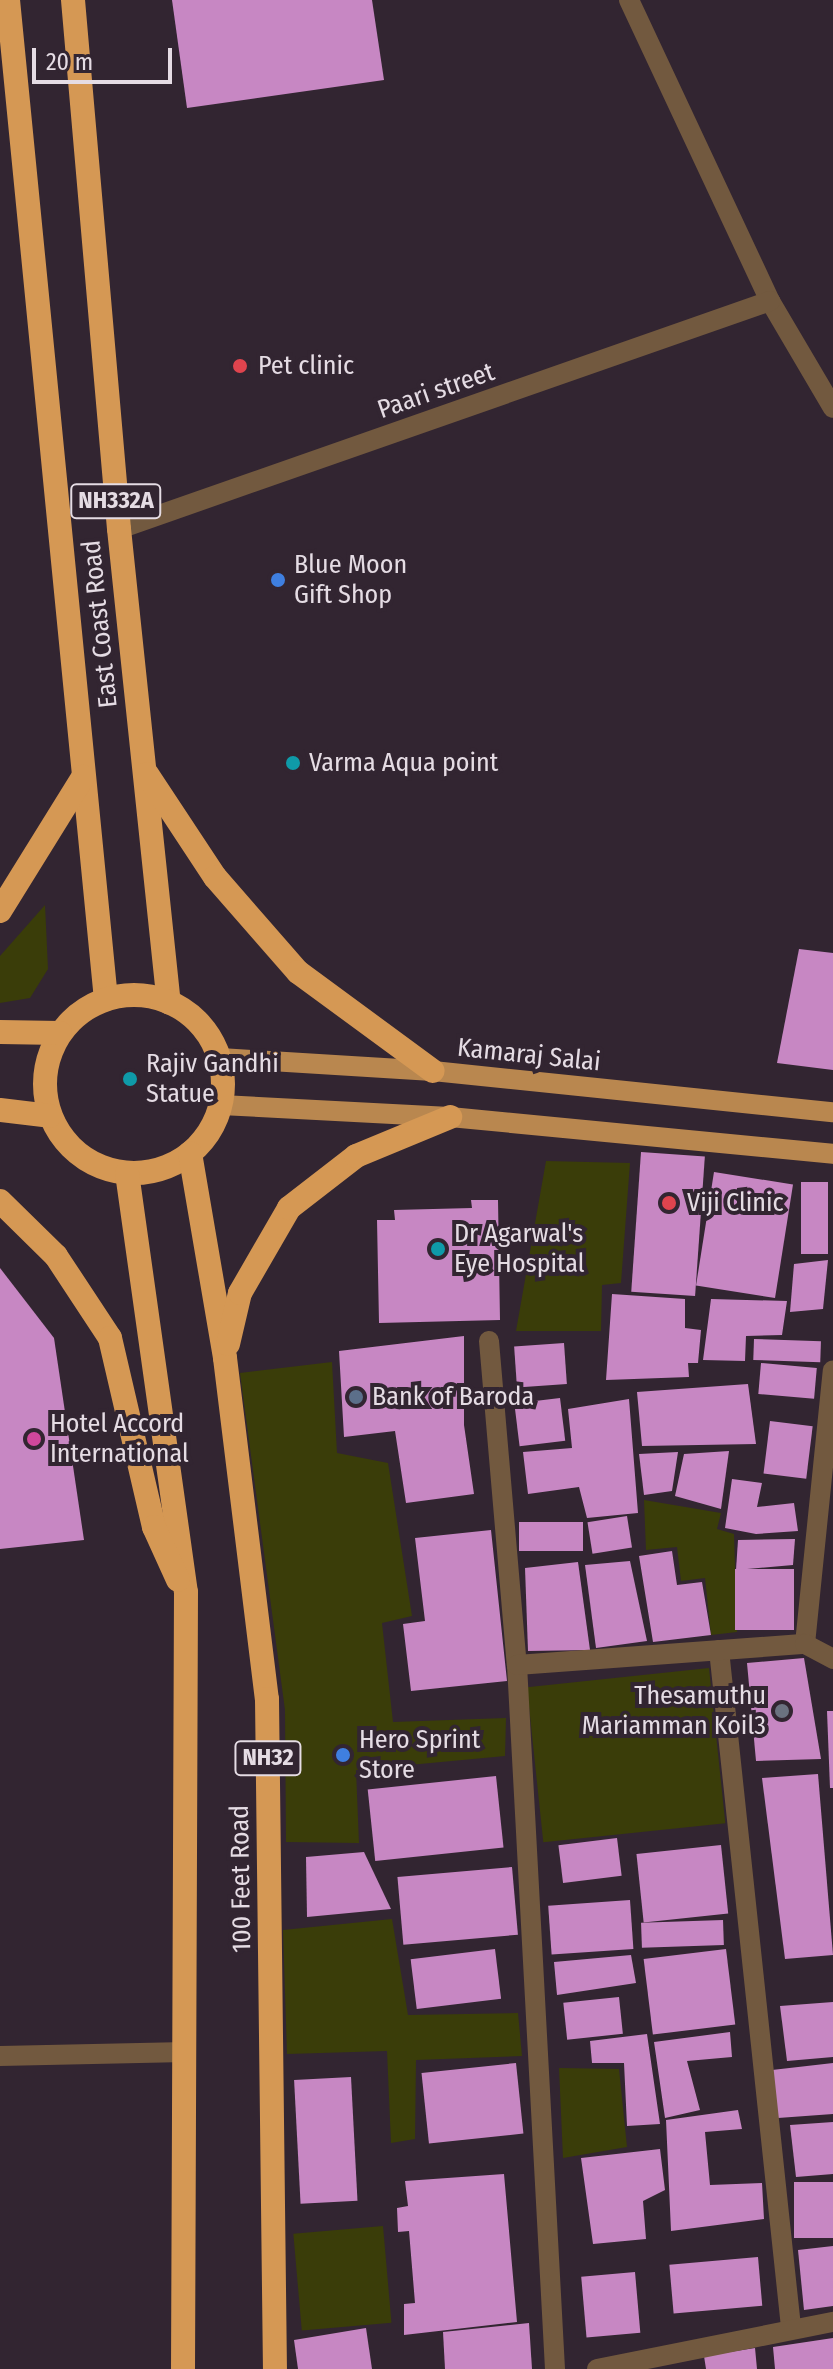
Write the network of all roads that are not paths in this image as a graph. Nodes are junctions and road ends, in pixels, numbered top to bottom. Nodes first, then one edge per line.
1 (8, 0) edge
2 (73, 0) edge
3 (629, 0) edge
4 (770, 301) junction
5 (833, 408) edge
6 (119, 529) junction
7 (143, 769) junction
8 (83, 777) junction
9 (0, 911) edge
10 (106, 999) junction
11 (169, 1002) junction
12 (0, 1032) edge
13 (60, 1033) junction
14 (220, 1058) junction
15 (433, 1071) junction
16 (221, 1105) junction
17 (0, 1110) edge
18 (833, 1112) edge
19 (50, 1116) junction
20 (450, 1117) junction
21 (190, 1153) junction
22 (833, 1154) edge
23 (127, 1173) junction
24 (0, 1201) edge
25 (489, 1341) dead end
26 (225, 1358) junction
27 (833, 1370) edge
28 (186, 1592) junction
29 (805, 1644) junction
30 (719, 1650) junction
31 (833, 1659) edge
32 (517, 1665) junction
33 (186, 2052) junction
34 (0, 2056) edge
35 (833, 2322) edge
36 (791, 2327) junction
37 (183, 2369) edge
38 (275, 2369) edge
39 (555, 2369) edge
40 (597, 2369) edge

1 - 8 highway, East Coast Road / NH332A
2 - 6 highway, East Coast Road / NH332A
3 - 4 street
4 - 5 street
4 - 6 street, Paari street
6 - 7 highway, East Coast Road / NH332A
7 - 11 highway, East Coast Road / NH332A
7 - 15 highway
8 - 9 highway
8 - 10 highway, East Coast Road / NH332A
10 - 11 highway
10 - 13 highway
11 - 14 highway
12 - 13 highway
13 - 19 highway
14 - 15 main road, Kamaraj Salai
14 - 16 highway
15 - 18 main road, Kamaraj Salai
16 - 20 main road
16 - 21 highway
17 - 19 highway
19 - 23 highway
20 - 22 main road
20 - 26 highway
21 - 23 highway
21 - 26 highway, 100 Feet Road / NH32
23 - 28 highway, 100 Feet Road
24 - 28 highway
25 - 32 street
26 - 38 highway, 100 Feet Road / NH32
27 - 29 street
28 - 33 highway, 100 Feet Road
29 - 30 street
29 - 31 street
30 - 32 street
30 - 36 street
32 - 39 street
33 - 34 street
33 - 37 highway, 100 Feet Road
35 - 36 street
36 - 40 street

